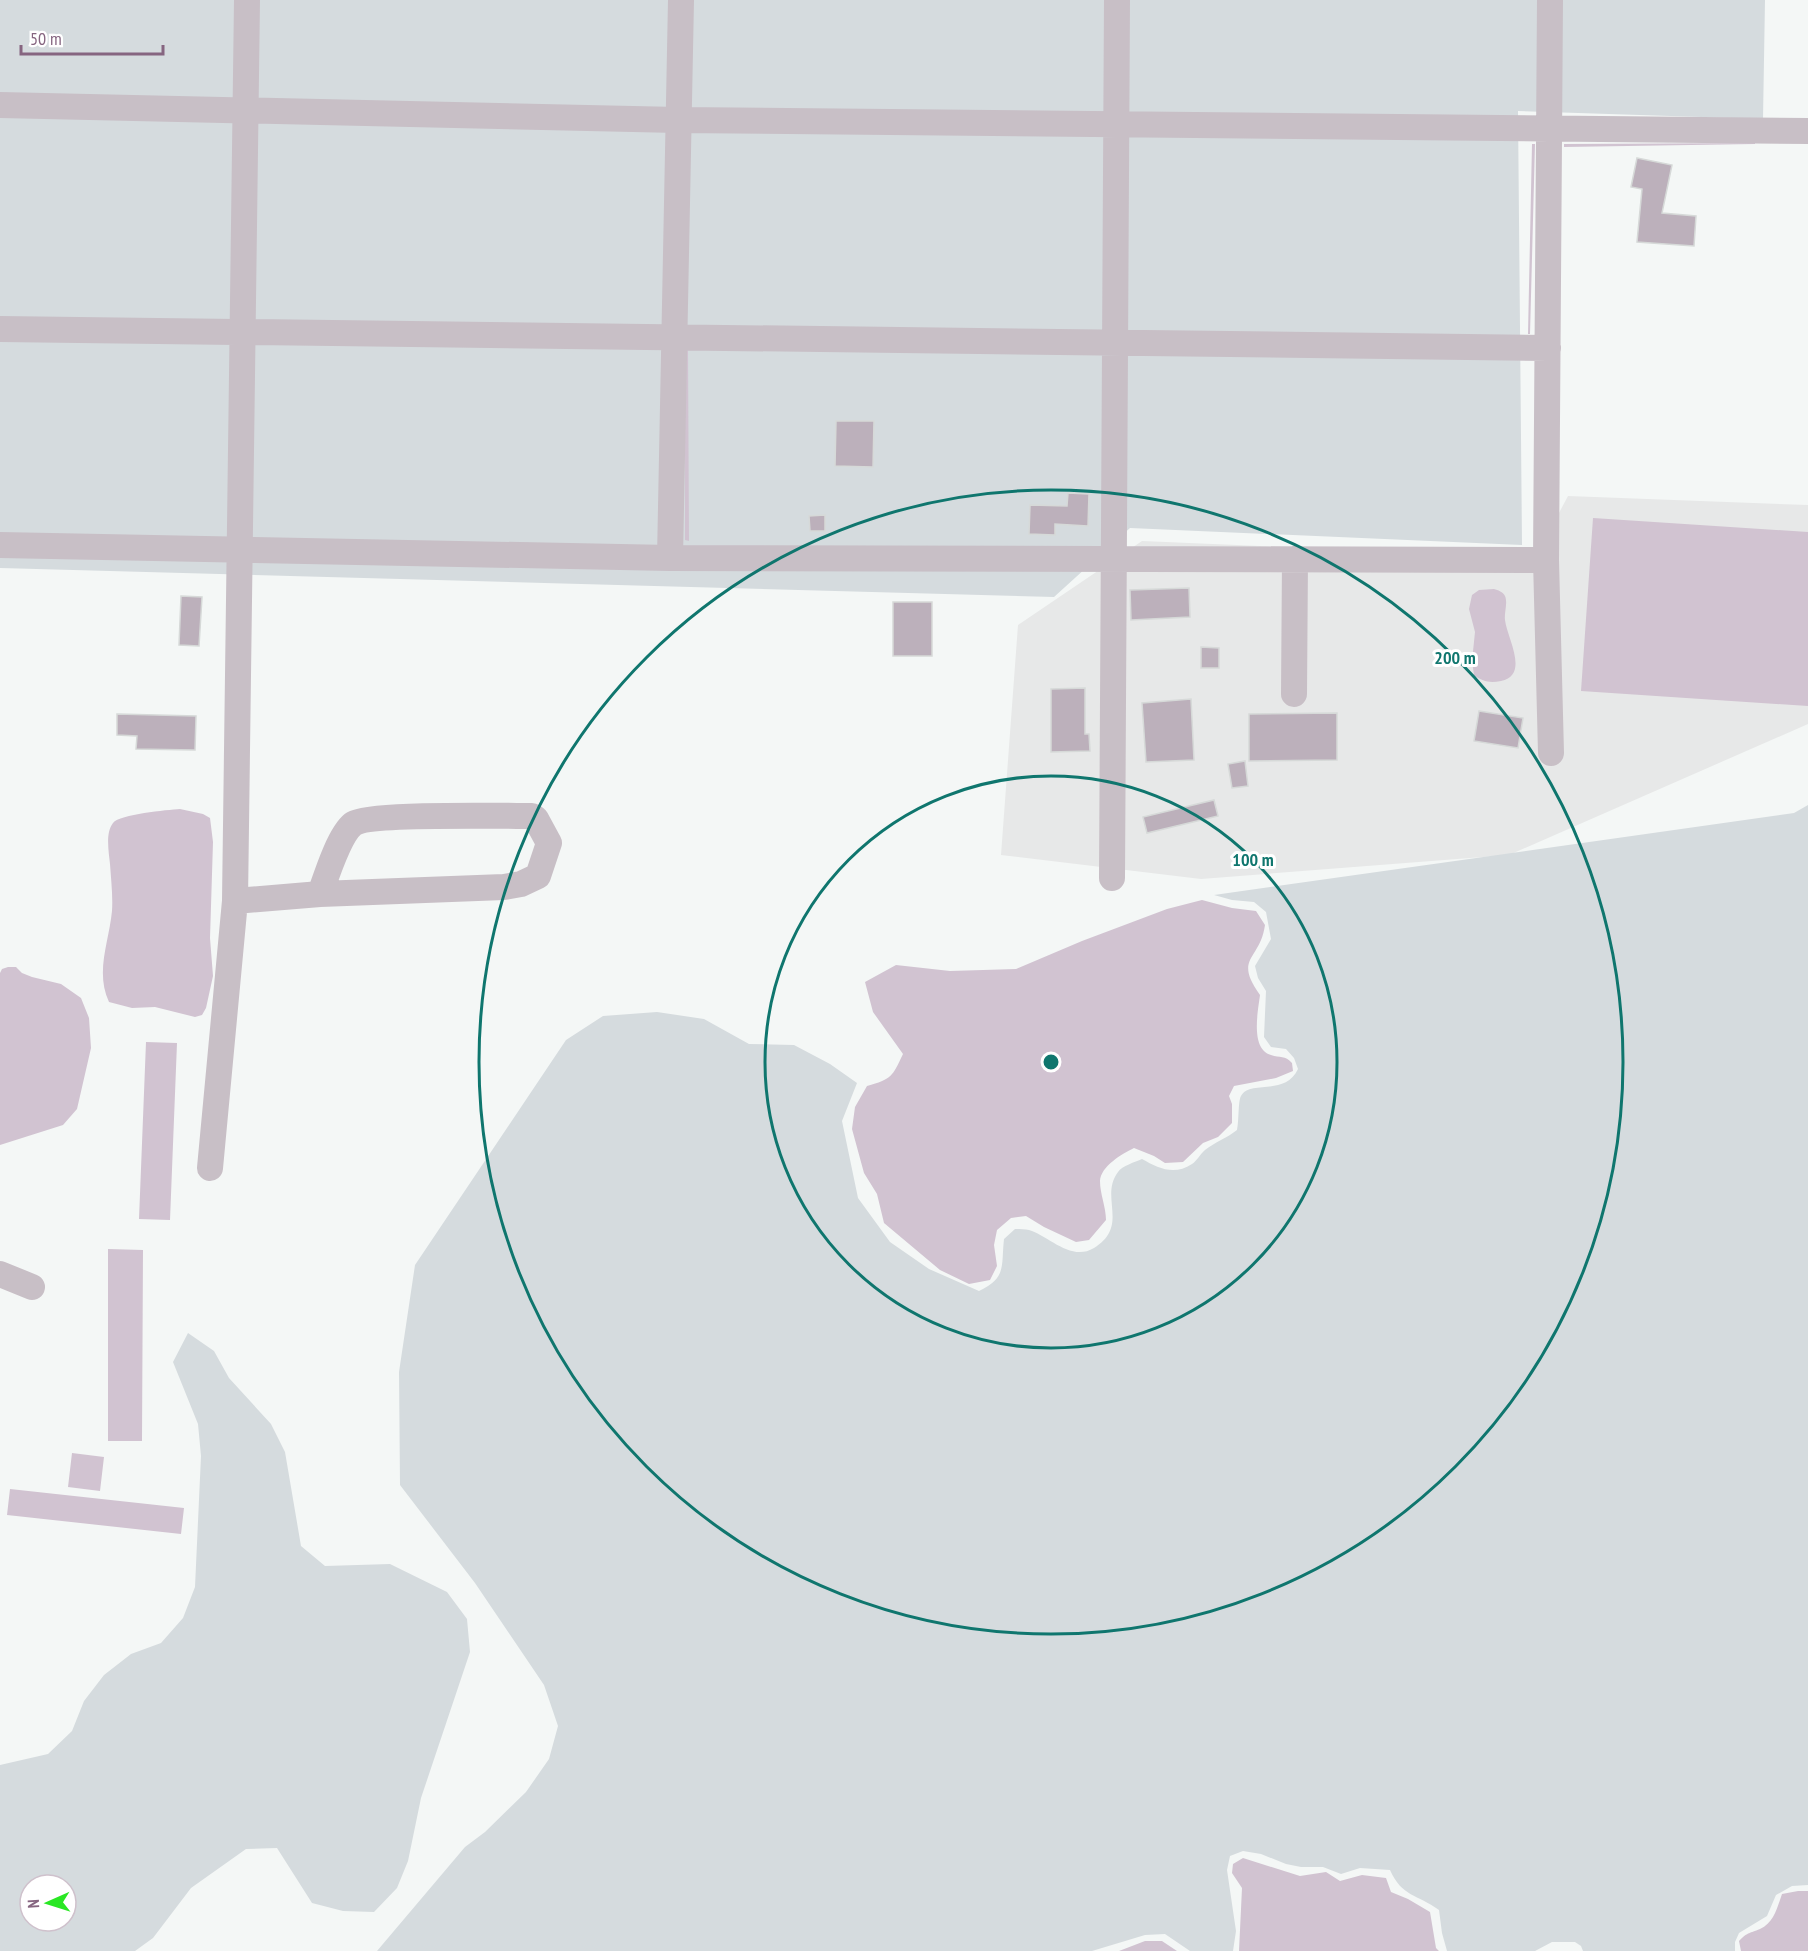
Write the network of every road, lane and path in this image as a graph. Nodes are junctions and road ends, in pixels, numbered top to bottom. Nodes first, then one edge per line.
1 (247, 0) edge
2 (681, 0) edge
3 (1117, 0) edge
4 (1550, 0) edge
5 (0, 105) edge
6 (245, 111) junction
7 (678, 120) junction
8 (1117, 124) junction
9 (1549, 128) junction
10 (1808, 131) edge
11 (0, 329) edge
12 (242, 333) junction
13 (674, 338) junction
14 (1115, 343) junction
15 (1548, 348) junction
16 (0, 545) edge
17 (239, 550) junction
18 (670, 558) junction
19 (1114, 559) junction
20 (1295, 559) junction
21 (1546, 560) junction
22 (1294, 694) dead end
23 (1551, 753) dead end
24 (1112, 878) dead end
25 (320, 894) junction
26 (236, 901) junction
27 (210, 1168) dead end
28 (0, 1274) edge
29 (32, 1287) dead end

1 - 6 street
2 - 7 street
3 - 8 street
4 - 9 street
5 - 6 street
6 - 7 street
6 - 12 street
7 - 8 street
7 - 13 street
8 - 9 street
8 - 14 street
9 - 10 street
9 - 15 street
11 - 12 street
12 - 13 street
12 - 17 street
13 - 14 street
13 - 18 street
14 - 15 street
14 - 19 street
15 - 21 street
16 - 17 street
17 - 18 street
17 - 26 street
18 - 19 street
19 - 20 street
19 - 24 street
20 - 21 street
20 - 22 street
21 - 23 street
25 - 25 street
25 - 26 street
26 - 27 street
28 - 29 street

